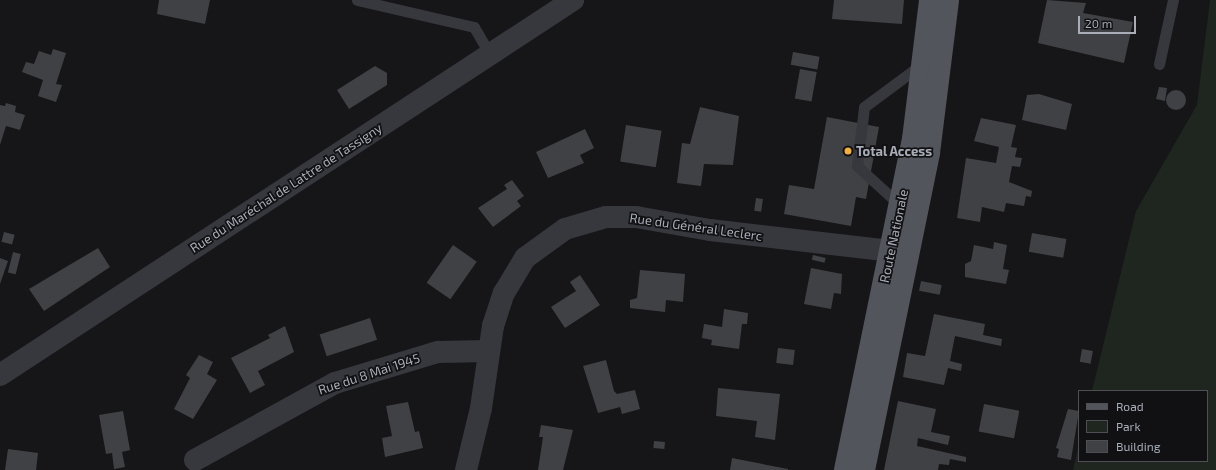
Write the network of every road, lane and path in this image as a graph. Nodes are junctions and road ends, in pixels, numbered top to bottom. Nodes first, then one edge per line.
1 (357, 0) edge
2 (573, 0) edge
3 (930, 0) edge
4 (948, 0) edge
5 (1173, 0) edge
6 (490, 55) junction
7 (924, 62) junction
8 (1159, 64) dead end
9 (900, 206) junction
10 (900, 252) junction
11 (488, 351) junction
12 (0, 375) edge
13 (195, 460) dead end
14 (466, 470) edge
15 (845, 470) edge
16 (864, 470) edge

1 - 6 lane
2 - 6 street, Rue du Maréchal de Lattre de Tassigny
3 - 7 main road, Route Nationale
4 - 10 main road, Route Nationale
5 - 8 lane
6 - 12 street, Rue du Maréchal de Lattre de Tassigny
7 - 9 main road, Route Nationale
7 - 9 lane
9 - 10 main road, Route Nationale
10 - 11 street, Rue du Général Leclerc
10 - 15 main road, Route Nationale
10 - 16 main road, Route Nationale
11 - 13 street, Rue du 8 Mai 1945
11 - 14 street, Rue du Général Leclerc

